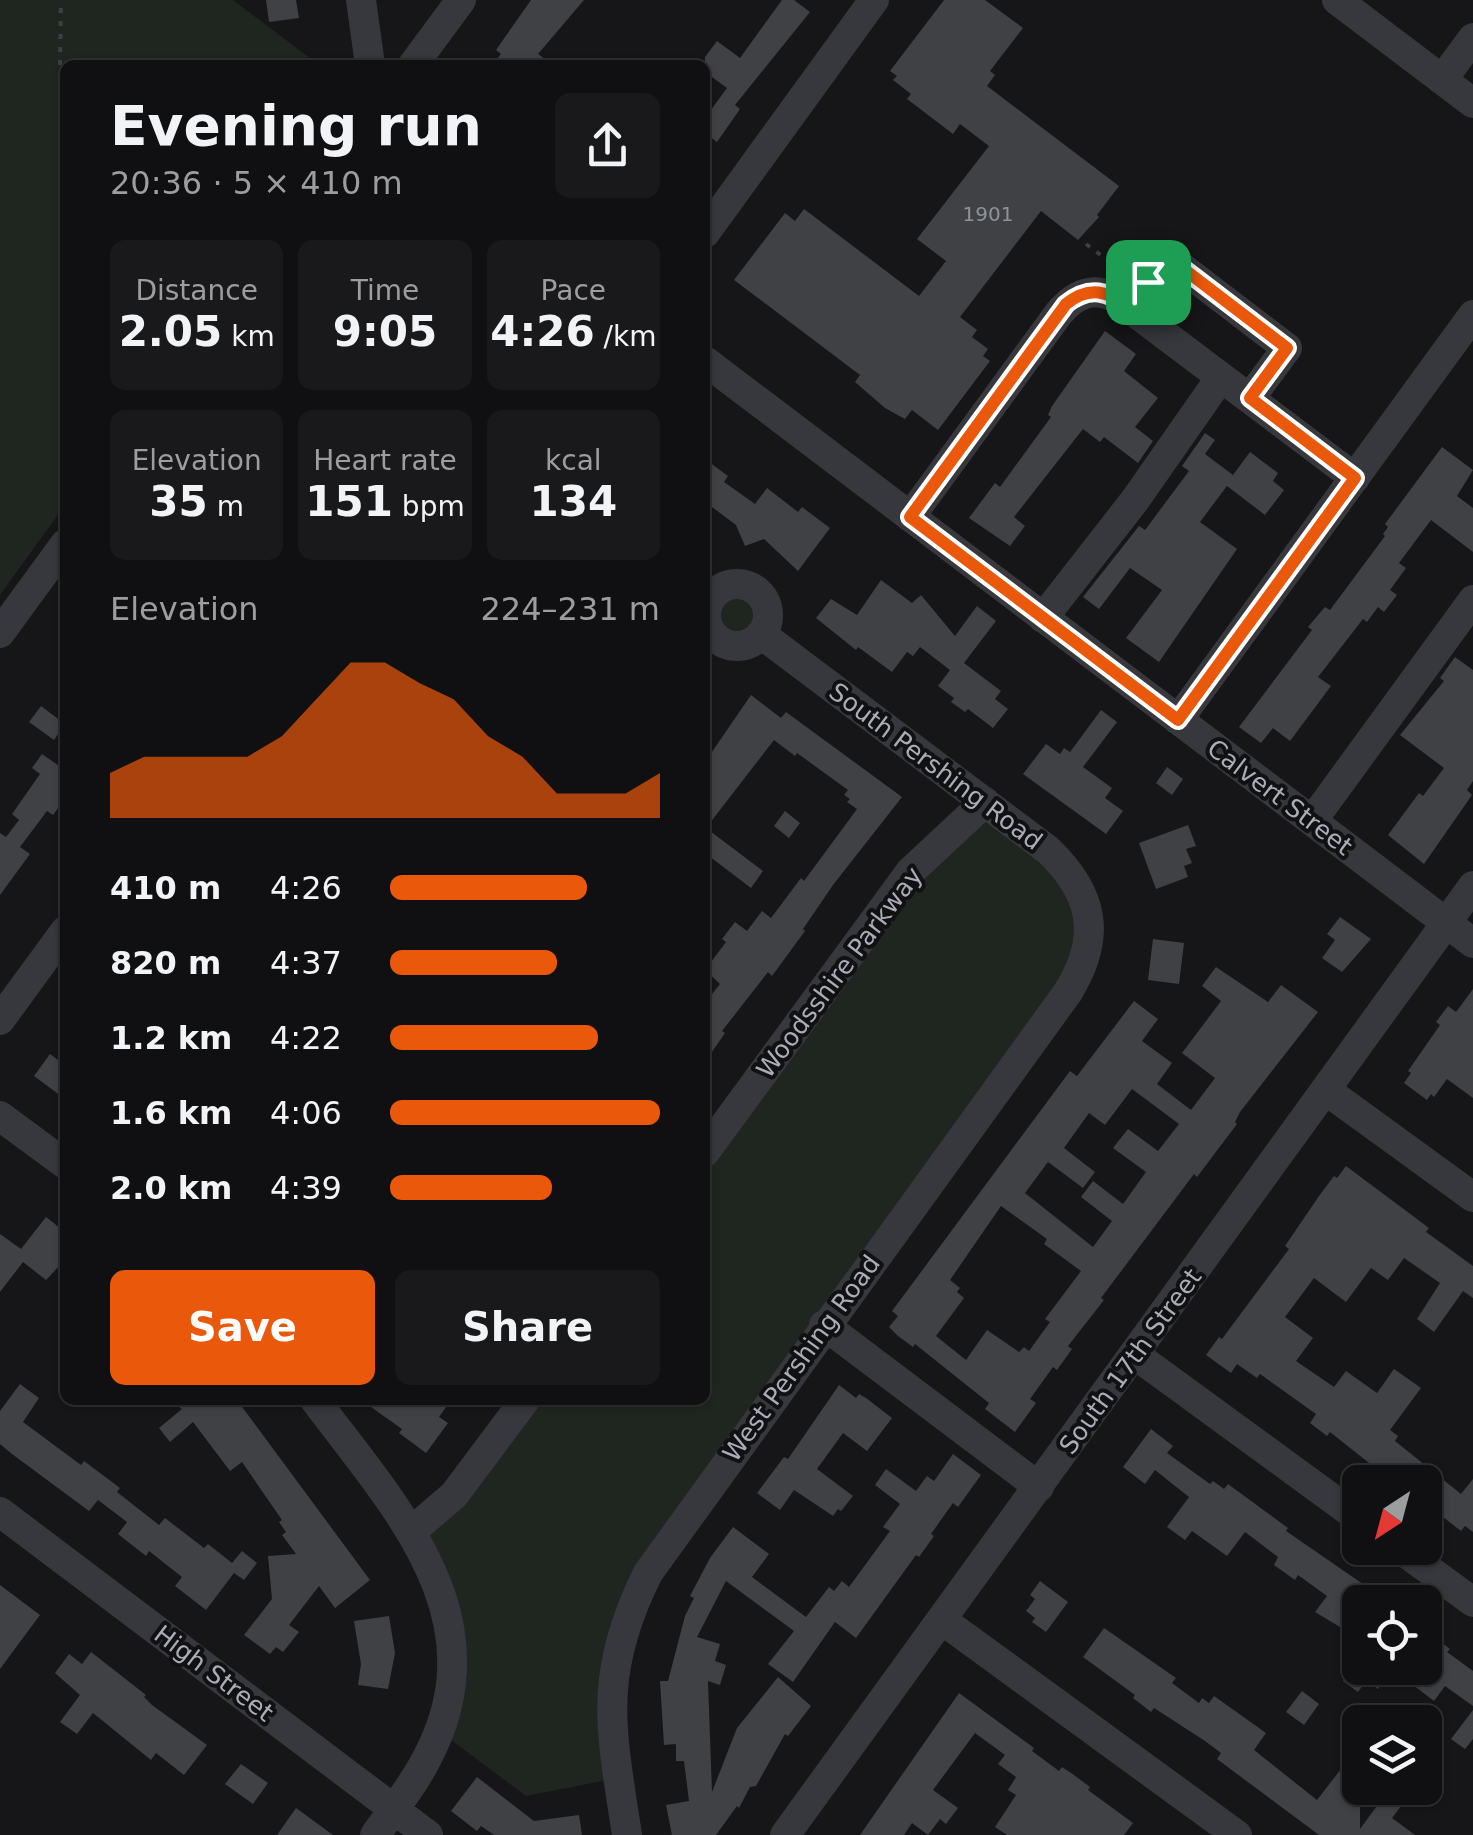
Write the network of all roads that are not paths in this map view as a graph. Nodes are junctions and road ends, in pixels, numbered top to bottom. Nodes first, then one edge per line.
1 (361, 0) edge
2 (461, 0) edge
3 (874, 0) edge
4 (1337, 0) edge
5 (1473, 38) edge
6 (369, 60) edge
7 (417, 60) edge
8 (1442, 80) junction
9 (1473, 103) edge
10 (710, 226) edge
11 (1130, 308) junction
12 (1473, 315) edge
13 (710, 365) edge
14 (1222, 377) junction
15 (1250, 398) junction
16 (1355, 478) junction
17 (910, 517) junction
18 (60, 551) edge
19 (710, 593) edge
20 (1473, 600) edge
21 (1043, 618) junction
22 (0, 634) edge
23 (761, 634) junction
24 (712, 648) edge
25 (1178, 720) junction
26 (985, 802) junction
27 (1312, 821) junction
28 (1473, 886) edge
29 (1089, 916) joint
30 (1446, 923) junction
31 (60, 937) edge
32 (1473, 944) edge
33 (0, 1020) edge
34 (1327, 1091) junction
35 (0, 1116) edge
36 (710, 1145) edge
37 (60, 1160) edge
38 (1473, 1197) edge
39 (824, 1325) junction
40 (1134, 1354) junction
41 (319, 1405) edge
42 (521, 1405) edge
43 (1039, 1487) junction
44 (1342, 1506) edge
45 (0, 1512) edge
46 (412, 1531) junction
47 (1422, 1565) edge
48 (1473, 1602) edge
49 (942, 1620) junction
50 (394, 1810) junction
51 (375, 1835) edge
52 (428, 1835) edge
53 (627, 1835) edge
54 (785, 1835) edge
55 (1236, 1835) edge

1 - 6 street
2 - 7 street
3 - 10 street
4 - 8 street
5 - 8 street
8 - 9 street
11 - 14 street
11 - 15 street
11 - 17 street
12 - 16 street
13 - 17 street, Calvert Street
14 - 15 street
14 - 21 street
15 - 16 street
16 - 25 street
17 - 21 street, Calvert Street
18 - 22 street
19 - 23 street
20 - 27 street
21 - 25 street, Calvert Street
23 - 24 street
23 - 26 street, South Pershing Road
25 - 27 street, Calvert Street
26 - 29 street, South Pershing Road
26 - 36 street, Woodsshire Parkway
27 - 30 street, Calvert Street
28 - 30 street, South 17th Street
29 - 39 street, West Pershing Road
30 - 32 street, Calvert Street
30 - 34 street, South 17th Street
31 - 33 street
34 - 38 street
34 - 40 street, South 17th Street
35 - 37 street
39 - 43 street
39 - 53 street, West Pershing Road
40 - 43 street, South 17th Street
40 - 44 street
41 - 46 street
42 - 46 street
43 - 49 street, South 17th Street
45 - 50 street, High Street
46 - 50 street
47 - 48 street
49 - 54 street, South 17th Street
49 - 55 street
50 - 51 street
50 - 52 street, High Street

